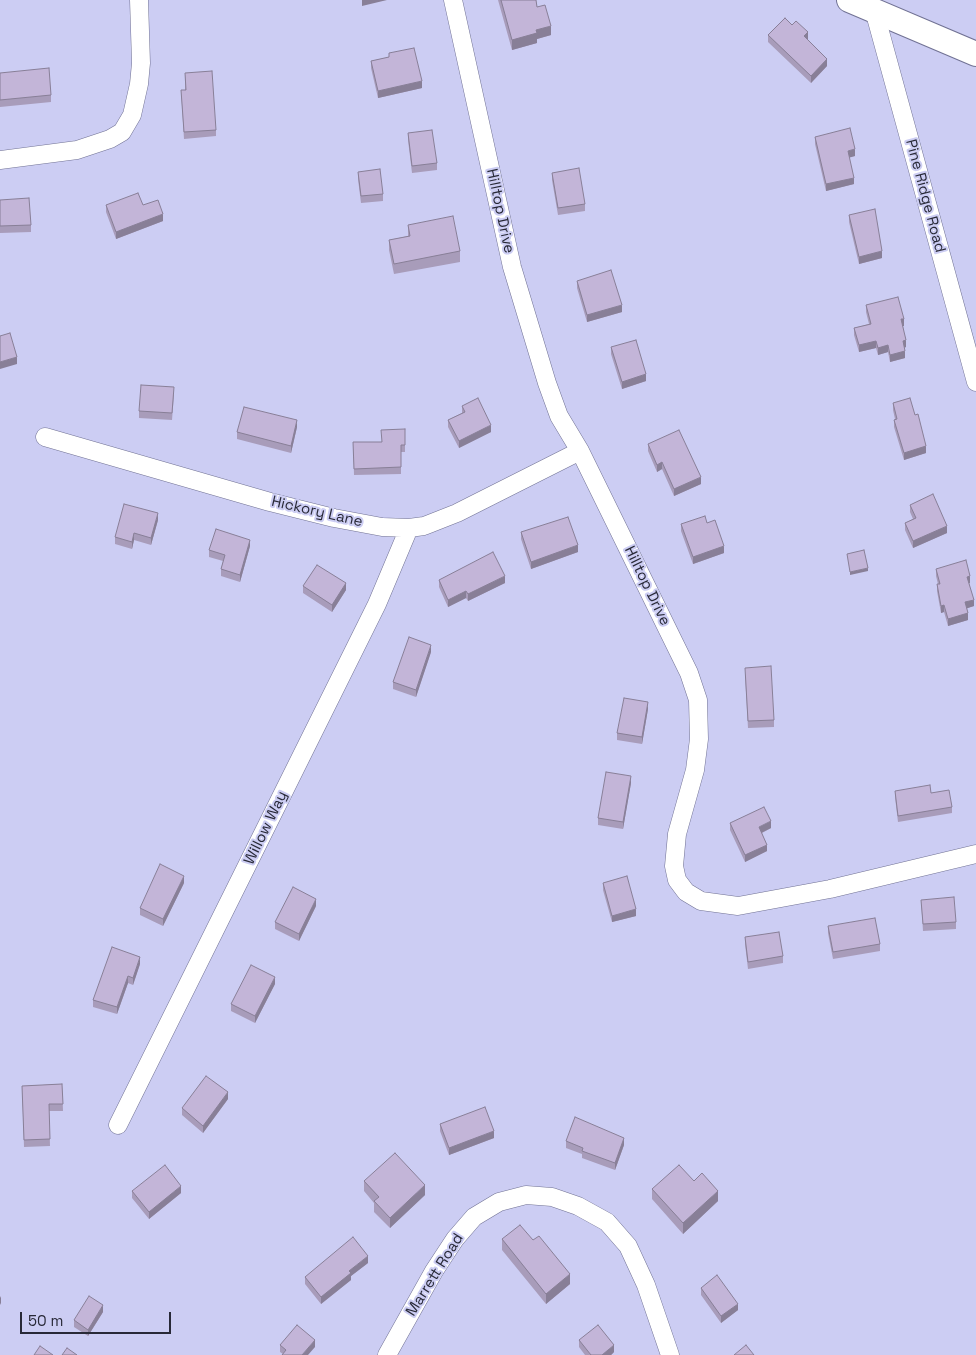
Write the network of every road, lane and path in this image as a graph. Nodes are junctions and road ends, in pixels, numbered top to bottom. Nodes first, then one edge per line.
1 (139, 0) edge
2 (454, 0) edge
3 (849, 0) edge
4 (874, 10) junction
5 (976, 54) edge
6 (0, 160) edge
7 (976, 382) edge
8 (45, 437) dead end
9 (580, 451) junction
10 (409, 528) junction
11 (976, 854) edge
12 (118, 1125) dead end
13 (387, 1355) edge
14 (670, 1355) edge

1 - 6 street
2 - 9 street, Hilltop Drive
3 - 4 street
4 - 5 street
4 - 7 street, Pine Ridge Road
8 - 10 street, Hickory Lane
9 - 10 street, Hickory Lane
9 - 11 street, Hilltop Drive
10 - 12 street, Willow Way
13 - 14 street, Marrett Road

